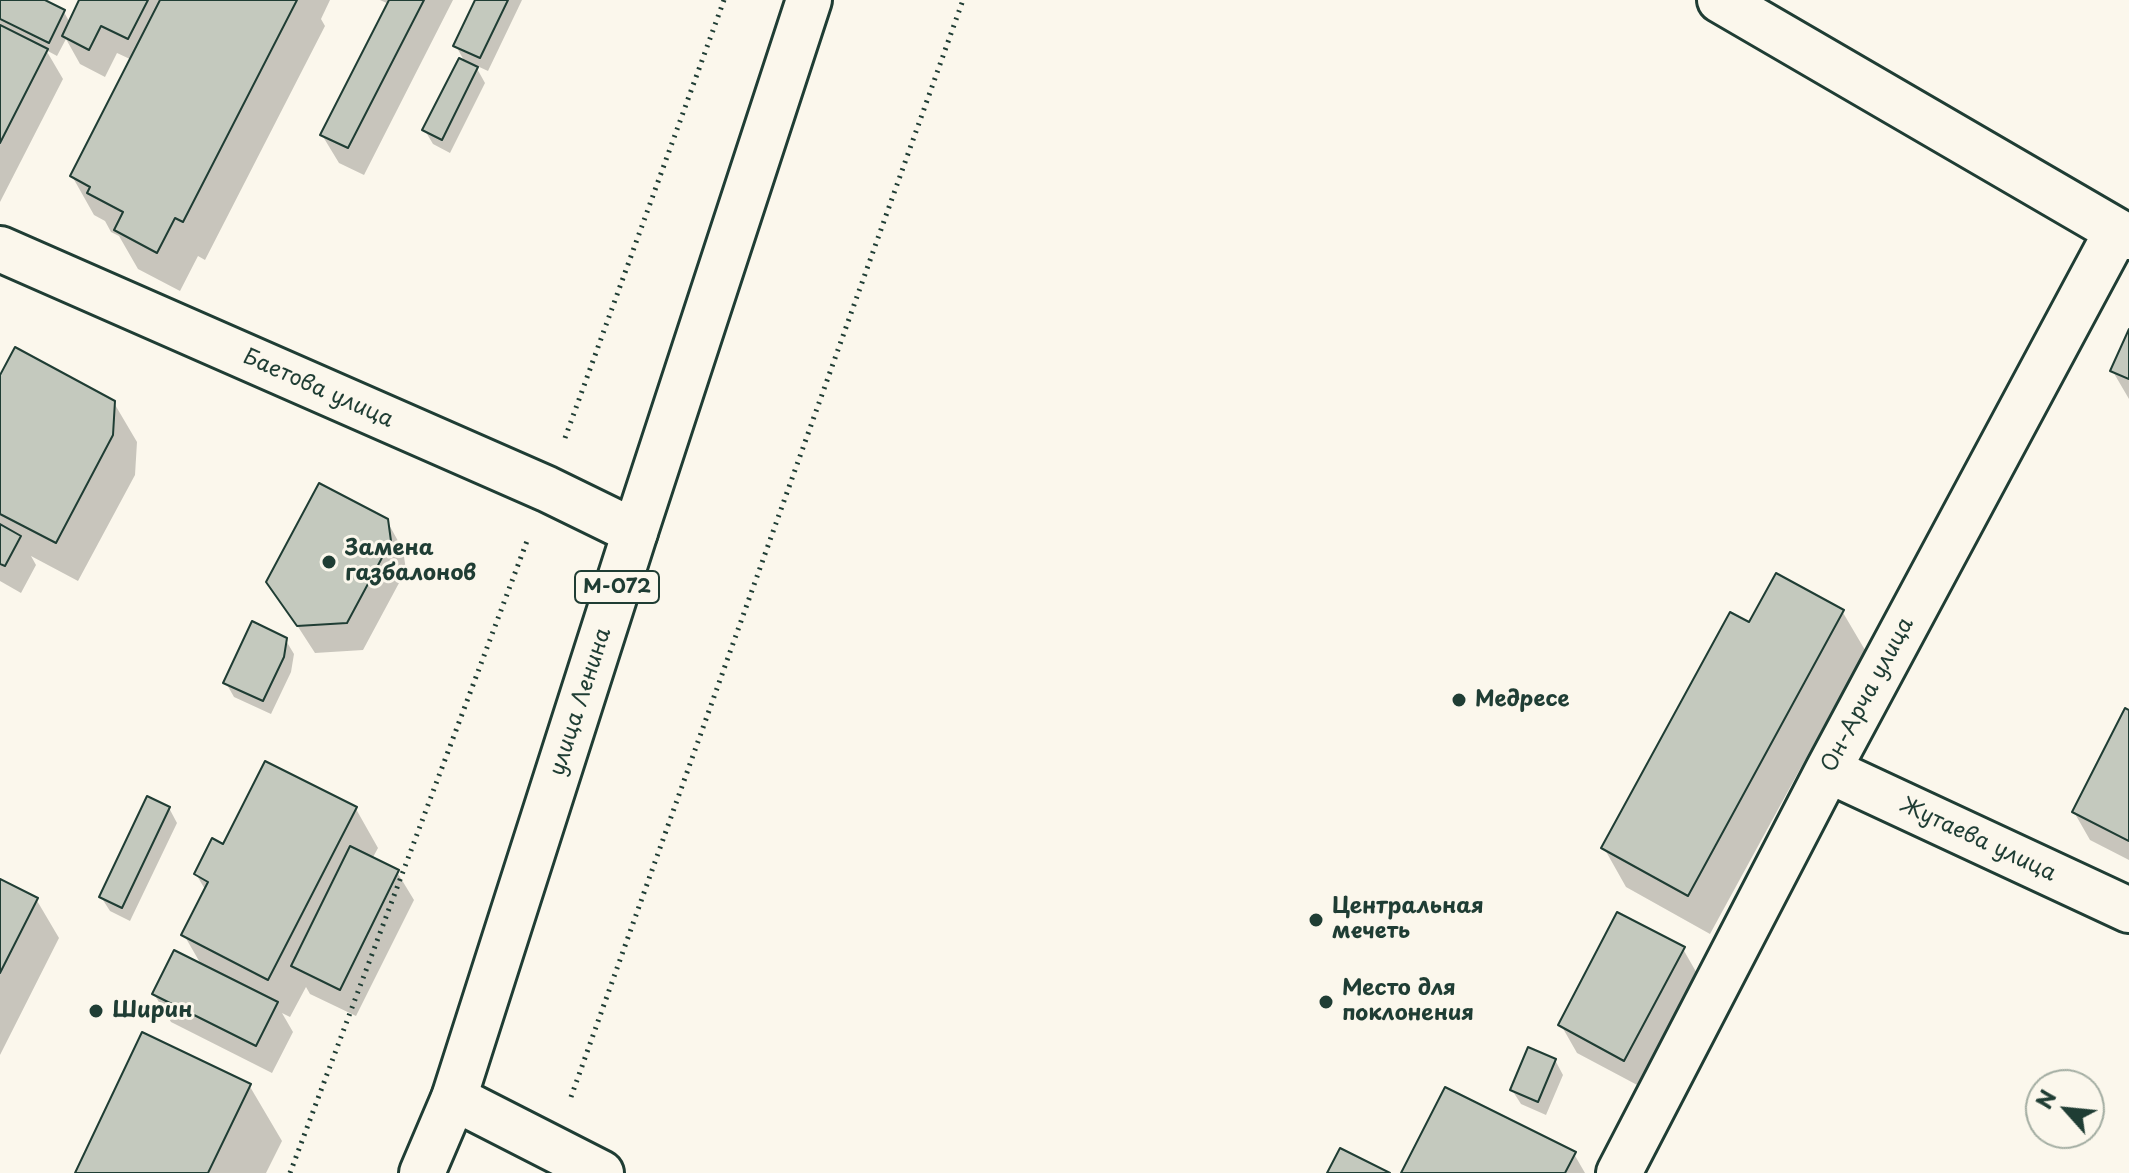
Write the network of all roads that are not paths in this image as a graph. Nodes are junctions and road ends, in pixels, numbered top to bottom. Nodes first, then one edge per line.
1 (809, 0) edge
2 (1720, 0) edge
3 (2123, 234) edge
4 (0, 249) edge
5 (635, 532) junction
6 (1828, 770) junction
7 (2129, 910) edge
8 (454, 1098) junction
9 (422, 1173) edge
10 (601, 1173) edge
11 (1619, 1173) edge

1 - 5 street, улица Ленина / М-072
2 - 3 street
3 - 6 street, Он-Арча улица
4 - 5 street, Баетова улица
5 - 8 street, улица Ленина / М-072
6 - 7 street, Жутаева улица
6 - 11 street, Он-Арча улица
8 - 9 street, улица Ленина / М-072
8 - 10 street

